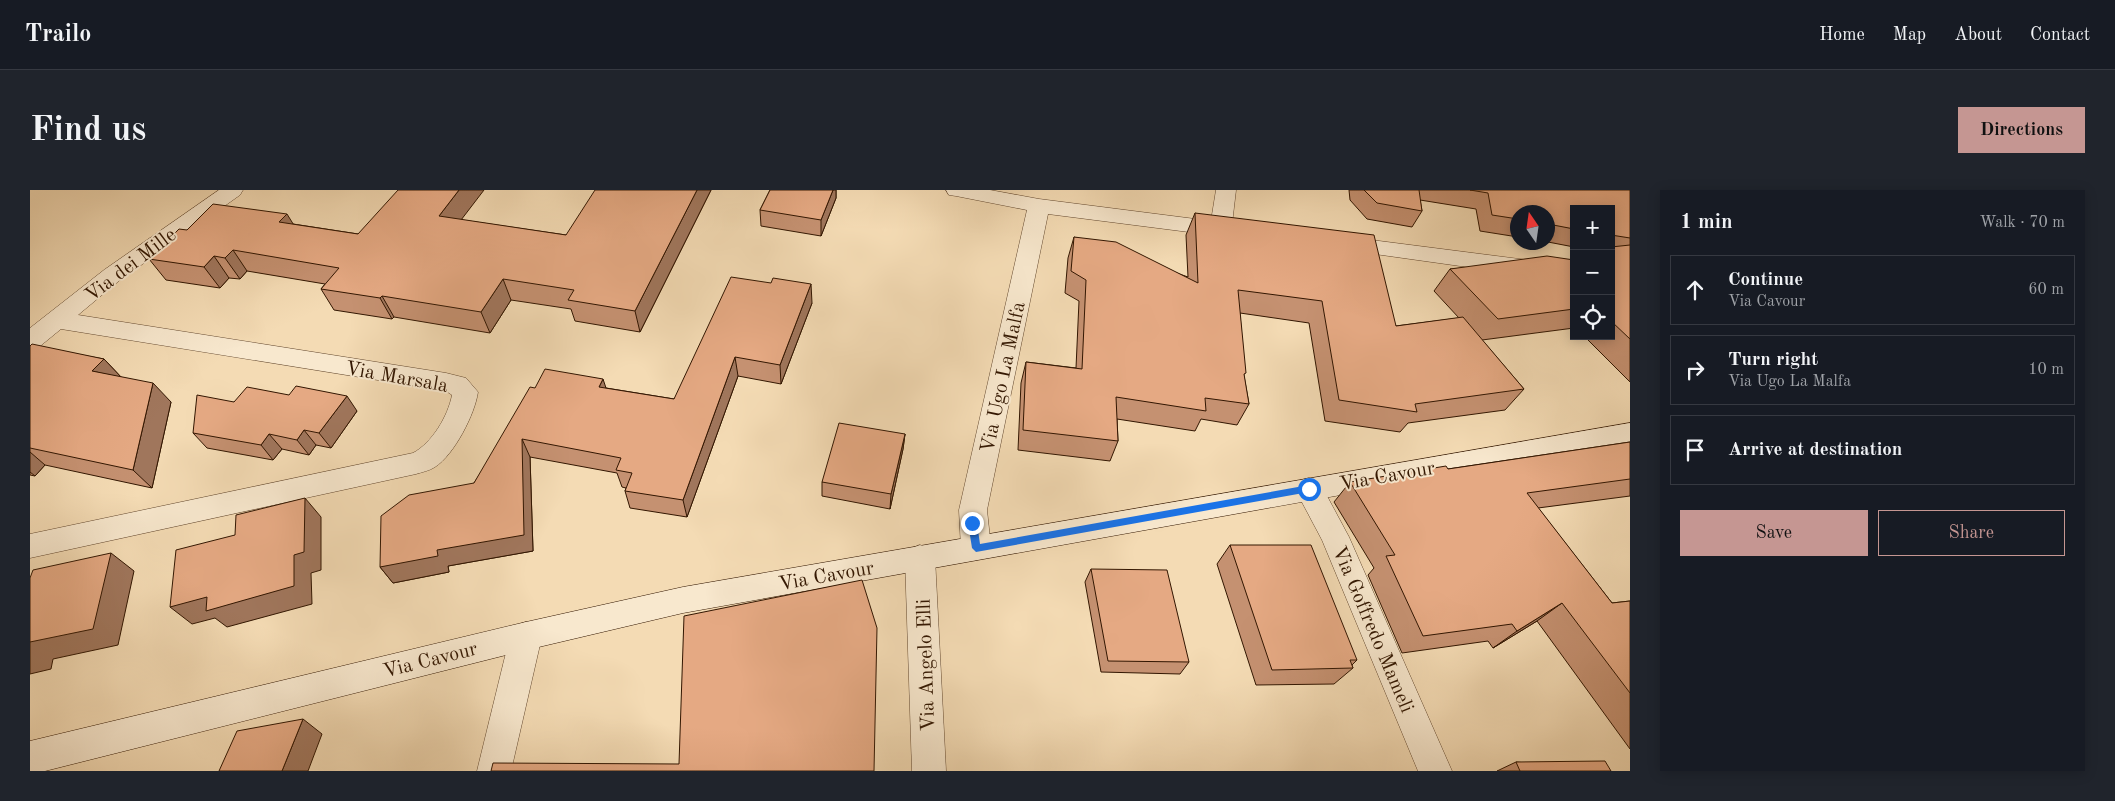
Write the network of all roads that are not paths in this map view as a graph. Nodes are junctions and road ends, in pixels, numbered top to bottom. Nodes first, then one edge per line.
1 (233, 190) edge
2 (956, 190) edge
3 (1226, 190) edge
4 (1039, 206) junction
5 (1221, 229) junction
6 (1251, 233) edge
7 (1320, 240) edge
8 (1570, 273) edge
9 (56, 320) junction
10 (30, 341) edge
11 (1630, 433) edge
12 (1309, 489) junction
13 (30, 546) edge
14 (976, 548) junction
15 (920, 558) junction
16 (526, 636) junction
17 (30, 758) edge
18 (494, 771) edge
19 (929, 771) edge
20 (1435, 771) edge

1 - 9 street, Via dei Mille
2 - 4 street
3 - 5 street
4 - 5 street
4 - 14 street, Via Ugo La Malfa
5 - 6 street
7 - 8 street
9 - 10 street, Via dei Mille
9 - 13 street, Via Marsala
11 - 12 street, Via Cavour
12 - 14 street, Via Cavour
12 - 20 street, Via Goffredo Mameli
14 - 15 street, Via Cavour
15 - 16 street, Via Cavour
15 - 19 street, Via Angelo Elli
16 - 17 street, Via Cavour
16 - 18 street

